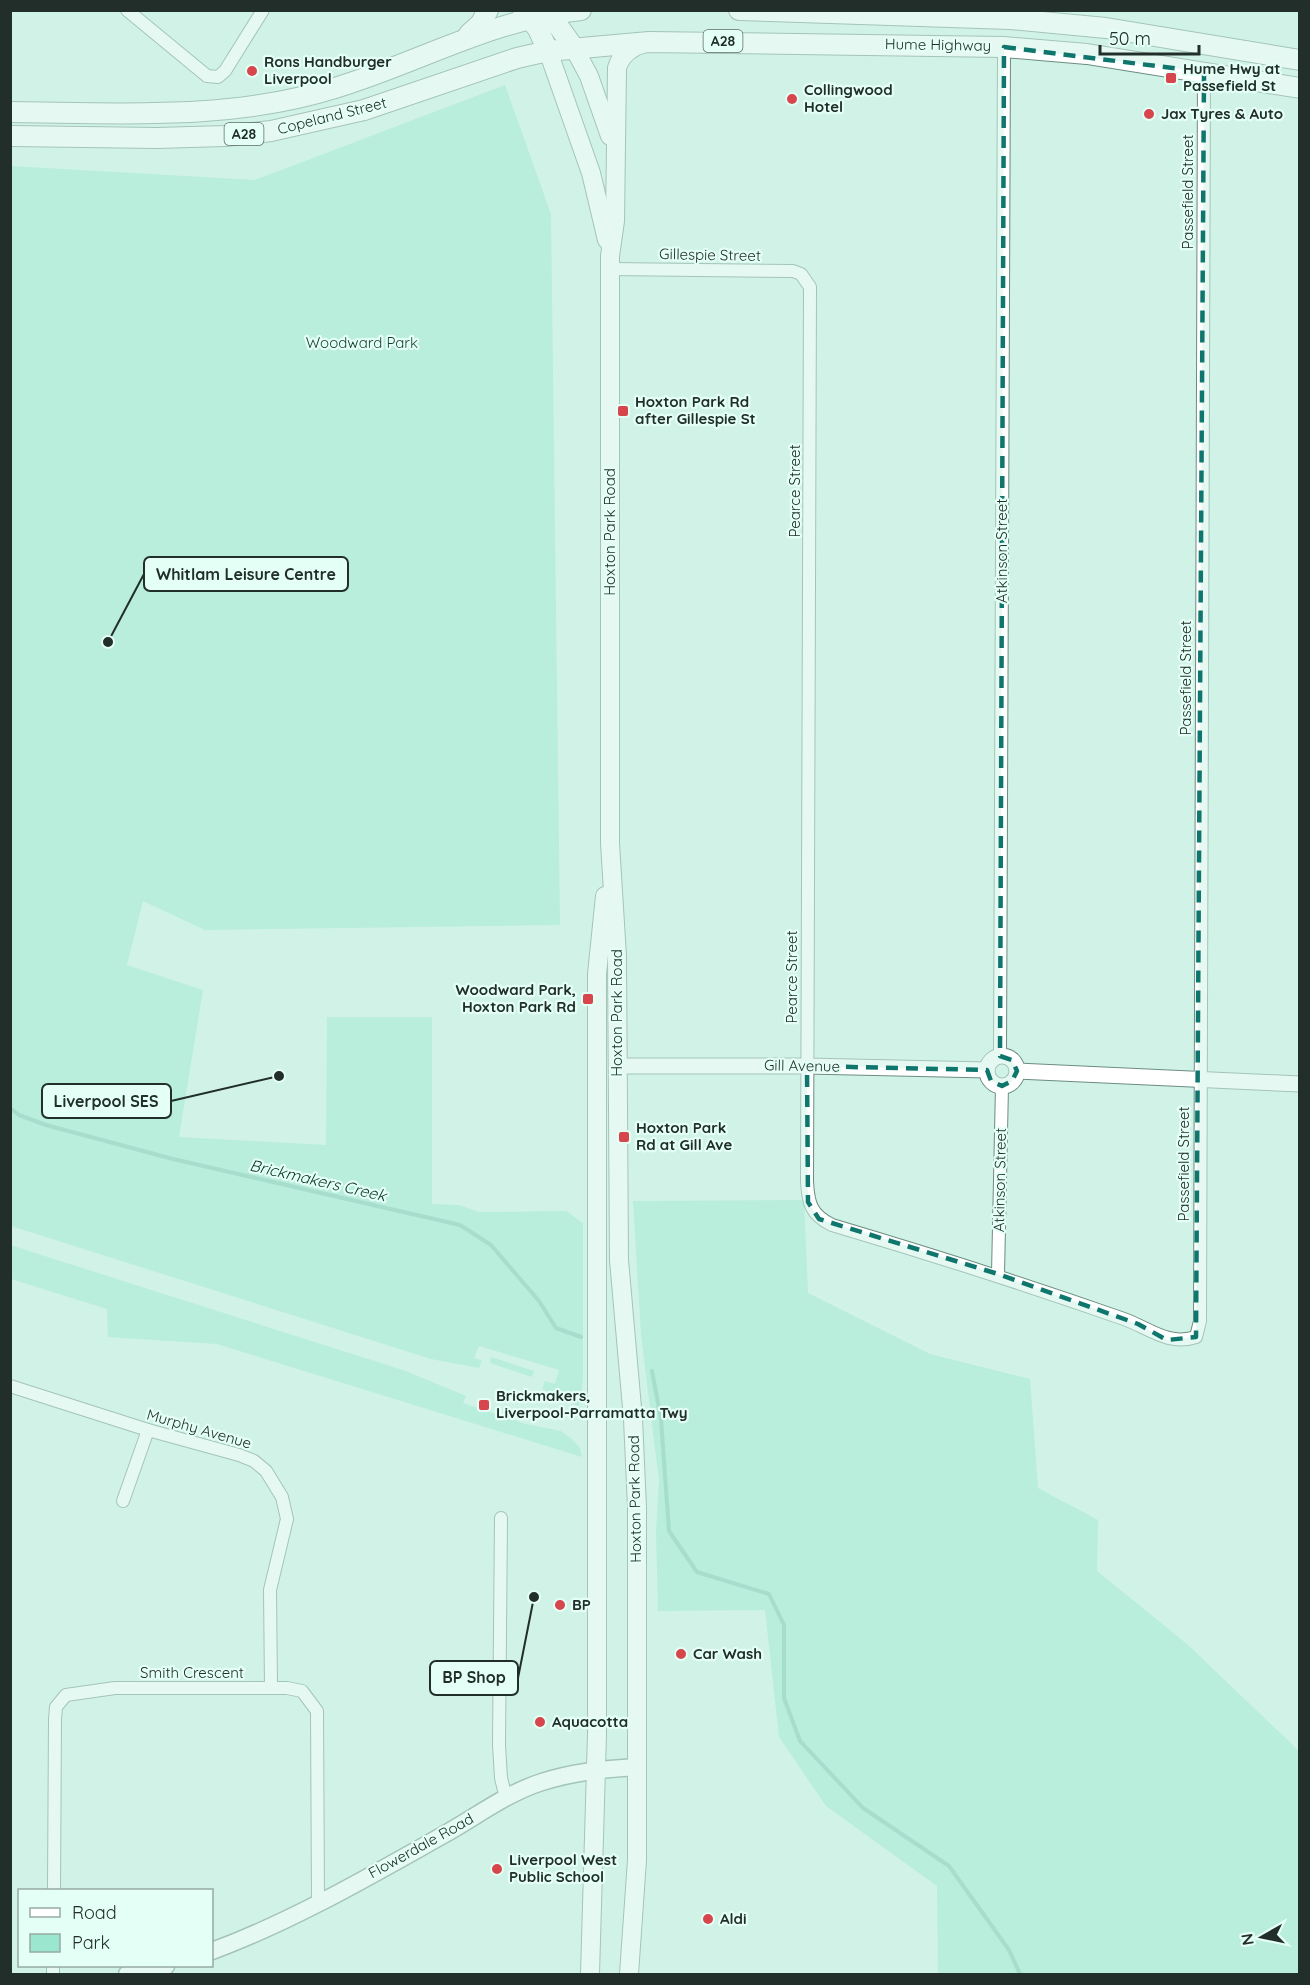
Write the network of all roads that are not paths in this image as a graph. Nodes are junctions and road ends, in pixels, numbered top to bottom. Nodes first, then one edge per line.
1 (127, 10) edge
2 (263, 10) edge
3 (488, 10) edge
4 (581, 10) edge
5 (739, 10) edge
6 (538, 13) edge
7 (1010, 15) edge
8 (461, 39) junction
9 (649, 42) junction
10 (1004, 47) junction
11 (574, 48) junction
12 (548, 51) junction
13 (1299, 60) edge
14 (1204, 72) junction
15 (1299, 88) edge
16 (10, 112) edge
17 (10, 136) edge
18 (616, 179) junction
19 (610, 263) junction
20 (807, 280) joint
21 (610, 843) junction
22 (1000, 1056) junction
23 (597, 1065) junction
24 (617, 1066) junction
25 (807, 1066) junction
26 (987, 1070) junction
27 (1017, 1071) junction
28 (1200, 1080) junction
29 (1299, 1084) edge
30 (1002, 1086) junction
31 (998, 1274) junction
32 (1199, 1283) joint
33 (10, 1386) edge
34 (148, 1430) junction
35 (123, 1501) dead end
36 (501, 1518) dead end
37 (271, 1687) junction
38 (637, 1767) junction
39 (596, 1770) junction
40 (506, 1798) junction
41 (54, 1889) edge
42 (318, 1902) junction
43 (213, 1951) edge
44 (157, 1967) edge
45 (127, 1974) edge
46 (590, 1974) edge
47 (629, 1974) edge

1 - 2 street
3 - 8 highway
4 - 6 highway, A28
5 - 7 highway, Hume Highway / A28
6 - 8 highway, Copeland Street / A28
6 - 11 highway
6 - 12 highway
7 - 13 highway, Hume Highway / A28
8 - 16 highway, Copeland Street / A28
9 - 10 highway, Hume Highway / A28
9 - 11 highway, Hume Highway / A28
9 - 18 main road, Hoxton Park Road
10 - 14 highway, Hume Highway / A28
10 - 22 street, Atkinson Street
11 - 12 highway, Copeland Street / A28
11 - 18 main road, Hoxton Park Road
12 - 17 highway, Copeland Street / A28
12 - 19 main road, Hoxton Park Road
14 - 15 highway, Hume Highway / A28
14 - 28 street, Passefield Street
18 - 19 main road, Hoxton Park Road
19 - 20 street, Gillespie Street
19 - 21 main road, Hoxton Park Road
20 - 25 street, Pearce Street
21 - 23 main road, Hoxton Park Road
21 - 24 main road, Hoxton Park Road
22 - 26 street
22 - 27 street
23 - 24 main road
23 - 39 main road, Hoxton Park Road
24 - 25 street, Gill Avenue
24 - 38 main road, Hoxton Park Road
25 - 26 street, Gill Avenue
25 - 31 street, Pearce Street
26 - 30 street
27 - 28 street
27 - 30 street
28 - 29 street
28 - 32 street, Passefield Street
30 - 31 street, Atkinson Street
31 - 32 street, Pearce Street
33 - 34 street, Murphy Avenue
34 - 35 street
34 - 37 street, Murphy Avenue
36 - 40 street
37 - 41 street, Smith Crescent
37 - 42 street, Smith Crescent
38 - 39 main road, Flowerdale Road
38 - 47 main road, Hoxton Park Road
39 - 40 main road, Flowerdale Road
39 - 46 main road, Hoxton Park Road
40 - 42 main road, Flowerdale Road
42 - 43 main road, Flowerdale Road
44 - 45 main road

